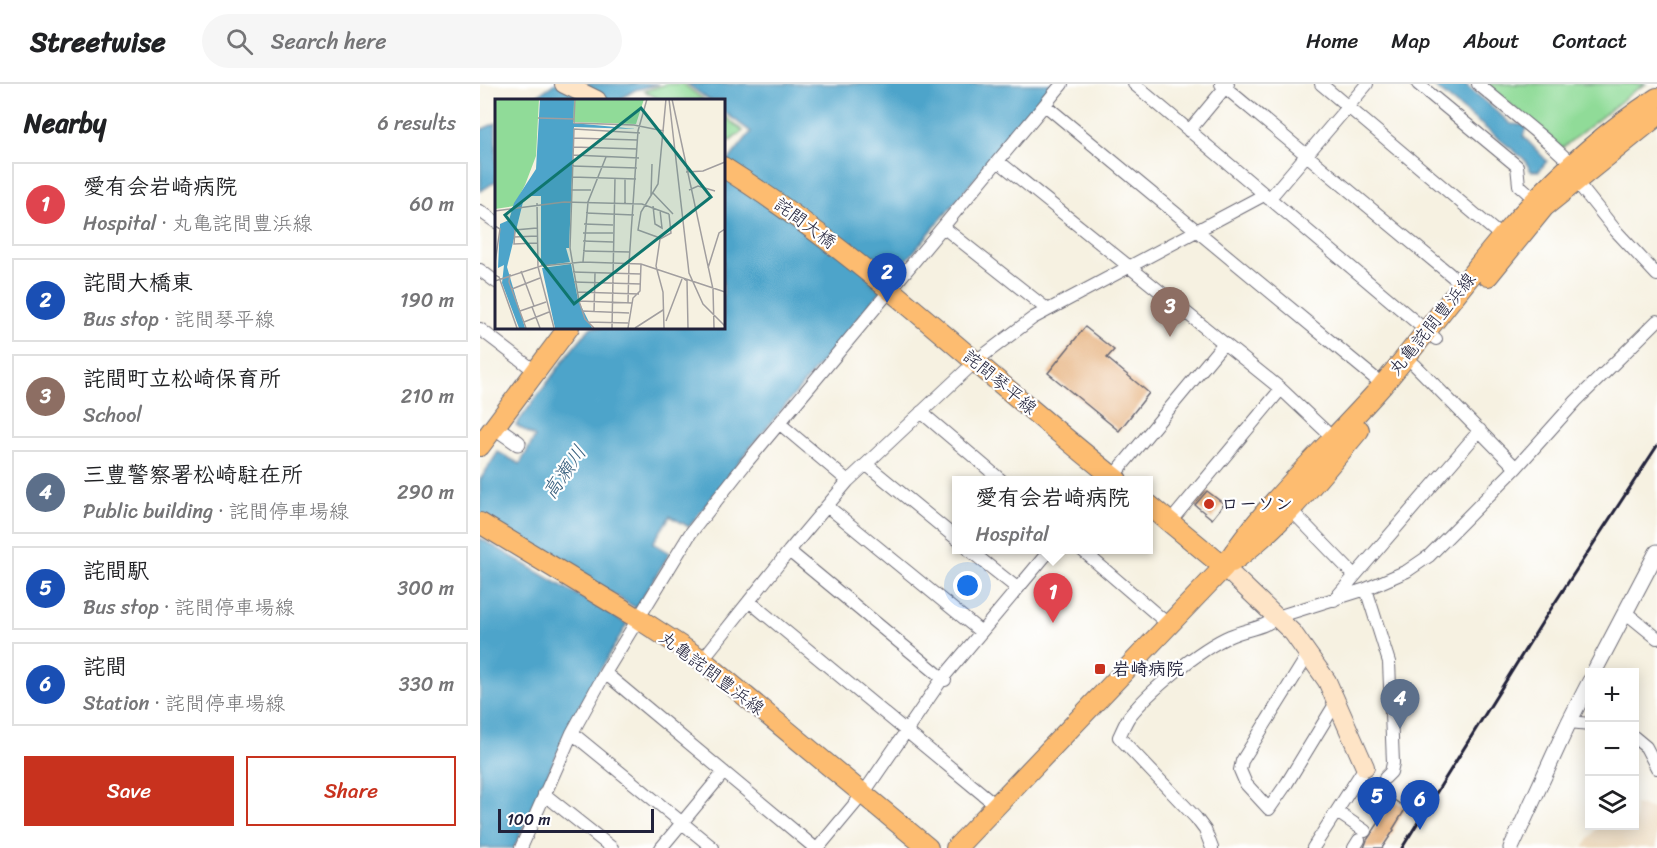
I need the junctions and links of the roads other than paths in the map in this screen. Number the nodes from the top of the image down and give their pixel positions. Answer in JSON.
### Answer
{"nodes":[{"id":1,"x":564,"y":84,"type":"edge"},
{"id":2,"x":1062,"y":84,"type":"edge"},
{"id":3,"x":1134,"y":84,"type":"edge"},
{"id":4,"x":1321,"y":84,"type":"edge"},
{"id":5,"x":1367,"y":84,"type":"edge"},
{"id":6,"x":1418,"y":84,"type":"edge"},
{"id":7,"x":1478,"y":84,"type":"edge"},
{"id":8,"x":1225,"y":85,"type":"edge"},
{"id":9,"x":1657,"y":98,"type":"edge"},
{"id":10,"x":595,"y":99,"type":"edge"},
{"id":11,"x":1045,"y":105,"type":"junction"},
{"id":12,"x":1348,"y":107,"type":"junction"},
{"id":13,"x":1657,"y":116,"type":"edge"},
{"id":14,"x":1189,"y":131,"type":"junction"},
{"id":15,"x":1306,"y":156,"type":"junction"},
{"id":16,"x":998,"y":161,"type":"junction"},
{"id":17,"x":724,"y":168,"type":"edge"},
{"id":18,"x":1574,"y":172,"type":"junction"},
{"id":19,"x":1266,"y":197,"type":"junction"},
{"id":20,"x":1540,"y":204,"type":"junction"},
{"id":21,"x":480,"y":211,"type":"edge"},
{"id":22,"x":495,"y":221,"type":"edge"},
{"id":23,"x":943,"y":227,"type":"junction"},
{"id":24,"x":1197,"y":231,"type":"junction"},
{"id":25,"x":1502,"y":237,"type":"junction"},
{"id":26,"x":1127,"y":267,"type":"junction"},
{"id":27,"x":480,"y":270,"type":"edge"},
{"id":28,"x":1657,"y":275,"type":"edge"},
{"id":29,"x":495,"y":281,"type":"edge"},
{"id":30,"x":1464,"y":286,"type":"junction"},
{"id":31,"x":886,"y":288,"type":"junction"},
{"id":32,"x":1048,"y":310,"type":"junction"},
{"id":33,"x":1657,"y":321,"type":"edge"},
{"id":34,"x":566,"y":328,"type":"edge"},
{"id":35,"x":480,"y":329,"type":"edge"},
{"id":36,"x":1431,"y":335,"type":"junction"},
{"id":37,"x":1224,"y":343,"type":"junction"},
{"id":38,"x":976,"y":361,"type":"junction"},
{"id":39,"x":1415,"y":365,"type":"junction"},
{"id":40,"x":535,"y":371,"type":"junction"},
{"id":41,"x":1383,"y":384,"type":"junction"},
{"id":42,"x":1281,"y":389,"type":"junction"},
{"id":43,"x":921,"y":412,"type":"junction"},
{"id":44,"x":779,"y":423,"type":"junction"},
{"id":45,"x":495,"y":427,"type":"junction"},
{"id":46,"x":1480,"y":430,"type":"junction"},
{"id":47,"x":1335,"y":439,"type":"junction"},
{"id":48,"x":518,"y":443,"type":"dead end"},
{"id":49,"x":480,"y":446,"type":"edge"},
{"id":50,"x":867,"y":465,"type":"junction"},
{"id":51,"x":1516,"y":468,"type":"junction"},
{"id":52,"x":996,"y":476,"type":"edge"},
{"id":53,"x":1110,"y":476,"type":"edge"},
{"id":54,"x":1115,"y":476,"type":"edge"},
{"id":55,"x":848,"y":481,"type":"junction"},
{"id":56,"x":827,"y":506,"type":"junction"},
{"id":57,"x":1153,"y":509,"type":"edge"},
{"id":58,"x":1291,"y":510,"type":"junction"},
{"id":59,"x":1170,"y":522,"type":"junction"},
{"id":60,"x":480,"y":523,"type":"edge"},
{"id":61,"x":952,"y":535,"type":"edge"},
{"id":62,"x":789,"y":551,"type":"junction"},
{"id":63,"x":1657,"y":552,"type":"edge"},
{"id":64,"x":975,"y":554,"type":"edge"},
{"id":65,"x":1046,"y":554,"type":"edge"},
{"id":66,"x":1088,"y":554,"type":"edge"},
{"id":67,"x":1224,"y":567,"type":"junction"},
{"id":68,"x":1354,"y":575,"type":"junction"},
{"id":69,"x":1017,"y":588,"type":"junction"},
{"id":70,"x":1366,"y":589,"type":"junction"},
{"id":71,"x":1334,"y":600,"type":"junction"},
{"id":72,"x":749,"y":601,"type":"junction"},
{"id":73,"x":1625,"y":612,"type":"junction"},
{"id":74,"x":1277,"y":617,"type":"junction"},
{"id":75,"x":639,"y":619,"type":"junction"},
{"id":76,"x":1169,"y":625,"type":"junction"},
{"id":77,"x":981,"y":632,"type":"junction"},
{"id":78,"x":1657,"y":638,"type":"edge"},
{"id":79,"x":1308,"y":655,"type":"junction"},
{"id":80,"x":702,"y":660,"type":"junction"},
{"id":81,"x":1596,"y":668,"type":"edge"},
{"id":82,"x":605,"y":673,"type":"junction"},
{"id":83,"x":944,"y":680,"type":"junction"},
{"id":84,"x":1585,"y":691,"type":"edge"},
{"id":85,"x":1337,"y":701,"type":"junction"},
{"id":86,"x":1569,"y":722,"type":"junction"},
{"id":87,"x":1585,"y":724,"type":"edge"},
{"id":88,"x":906,"y":730,"type":"junction"},
{"id":89,"x":572,"y":733,"type":"junction"},
{"id":90,"x":1639,"y":740,"type":"edge"},
{"id":91,"x":1365,"y":767,"type":"joint"},
{"id":92,"x":1657,"y":768,"type":"edge"},
{"id":93,"x":724,"y":772,"type":"junction"},
{"id":94,"x":1385,"y":778,"type":"dead end"},
{"id":95,"x":544,"y":794,"type":"junction"},
{"id":96,"x":862,"y":794,"type":"junction"},
{"id":97,"x":997,"y":806,"type":"junction"},
{"id":98,"x":1336,"y":812,"type":"junction"},
{"id":99,"x":683,"y":823,"type":"junction"},
{"id":100,"x":1359,"y":840,"type":"edge"},
{"id":101,"x":520,"y":848,"type":"edge"},
{"id":102,"x":612,"y":848,"type":"edge"},
{"id":103,"x":661,"y":848,"type":"edge"},
{"id":104,"x":712,"y":848,"type":"edge"},
{"id":105,"x":817,"y":848,"type":"edge"},
{"id":106,"x":928,"y":848,"type":"edge"},
{"id":107,"x":956,"y":848,"type":"edge"},
{"id":108,"x":1212,"y":848,"type":"edge"},
{"id":109,"x":1313,"y":848,"type":"edge"},
{"id":110,"x":1511,"y":848,"type":"edge"}],
"edges":[{"from":1,"to":10,"type":"main road"},
{"from":2,"to":11,"type":"street"},
{"from":3,"to":14,"type":"street"},
{"from":4,"to":12,"type":"street"},
{"from":5,"to":12,"type":"street"},
{"from":6,"to":20,"type":"street"},
{"from":7,"to":18,"type":"street"},
{"from":8,"to":14,"type":"street"},
{"from":8,"to":15,"type":"street"},
{"from":9,"to":18,"type":"main road","name":"丸亀詫間豊浜線"},
{"from":11,"to":16,"type":"street"},
{"from":11,"to":24,"type":"street"},
{"from":12,"to":15,"type":"street"},
{"from":12,"to":25,"type":"street"},
{"from":13,"to":18,"type":"main road","name":"丸亀詫間豊浜線"},
{"from":14,"to":19,"type":"street"},
{"from":15,"to":19,"type":"street"},
{"from":15,"to":30,"type":"street"},
{"from":16,"to":23,"type":"street"},
{"from":16,"to":26,"type":"street"},
{"from":17,"to":31,"type":"main road","name":"詫間大橋"},
{"from":18,"to":20,"type":"main road","name":"丸亀詫間豊浜線"},
{"from":18,"to":28,"type":"street"},
{"from":19,"to":24,"type":"street"},
{"from":19,"to":36,"type":"street"},
{"from":20,"to":25,"type":"main road","name":"丸亀詫間豊浜線"},
{"from":20,"to":36,"type":"main road","name":"丸亀詫間豊浜線"},
{"from":21,"to":22,"type":"street"},
{"from":23,"to":31,"type":"street"},
{"from":23,"to":32,"type":"street"},
{"from":24,"to":26,"type":"street"},
{"from":24,"to":41,"type":"street"},
{"from":25,"to":30,"type":"main road","name":"丸亀詫間豊浜線"},
{"from":26,"to":32,"type":"street"},
{"from":26,"to":37,"type":"street"},
{"from":27,"to":29,"type":"street"},
{"from":30,"to":36,"type":"main road","name":"丸亀詫間豊浜線"},
{"from":31,"to":38,"type":"main road","name":"詫間琴平線"},
{"from":31,"to":44,"type":"street"},
{"from":32,"to":38,"type":"street"},
{"from":33,"to":51,"type":"street"},
{"from":34,"to":40,"type":"main road"},
{"from":35,"to":40,"type":"street"},
{"from":36,"to":39,"type":"main road","name":"丸亀詫間豊浜線"},
{"from":36,"to":41,"type":"main road","name":"丸亀詫間豊浜線"},
{"from":37,"to":42,"type":"street"},
{"from":37,"to":54,"type":"street"},
{"from":38,"to":43,"type":"street"},
{"from":38,"to":53,"type":"main road","name":"詫間琴平線"},
{"from":39,"to":46,"type":"street"},
{"from":39,"to":58,"type":"main road","name":"丸亀詫間豊浜線"},
{"from":40,"to":45,"type":"main road"},
{"from":41,"to":47,"type":"main road","name":"丸亀詫間豊浜線"},
{"from":42,"to":47,"type":"street"},
{"from":42,"to":59,"type":"street"},
{"from":43,"to":50,"type":"street"},
{"from":43,"to":52,"type":"street"},
{"from":44,"to":55,"type":"street"},
{"from":44,"to":75,"type":"street"},
{"from":45,"to":48,"type":"street"},
{"from":45,"to":49,"type":"main road"},
{"from":46,"to":51,"type":"street"},
{"from":46,"to":68,"type":"street"},
{"from":47,"to":67,"type":"main road","name":"丸亀詫間豊浜線"},
{"from":50,"to":55,"type":"street"},
{"from":50,"to":61,"type":"street"},
{"from":51,"to":70,"type":"street"},
{"from":55,"to":56,"type":"street"},
{"from":56,"to":62,"type":"street"},
{"from":56,"to":77,"type":"street"},
{"from":57,"to":59,"type":"main road"},
{"from":58,"to":67,"type":"main road","name":"丸亀詫間豊浜線"},
{"from":58,"to":68,"type":"street"},
{"from":59,"to":67,"type":"main road"},
{"from":60,"to":75,"type":"main road","name":"丸亀詫間豊浜線"},
{"from":62,"to":72,"type":"street"},
{"from":62,"to":83,"type":"street"},
{"from":63,"to":73,"type":"street"},
{"from":64,"to":69,"type":"street"},
{"from":65,"to":69,"type":"street"},
{"from":66,"to":76,"type":"street"},
{"from":67,"to":74,"type":"main road"},
{"from":67,"to":76,"type":"main road","name":"丸亀詫間豊浜線"},
{"from":68,"to":71,"type":"street"},
{"from":69,"to":77,"type":"street"},
{"from":70,"to":71,"type":"street"},
{"from":70,"to":94,"type":"street"},
{"from":71,"to":74,"type":"street"},
{"from":72,"to":80,"type":"street"},
{"from":72,"to":88,"type":"street"},
{"from":73,"to":78,"type":"street"},
{"from":73,"to":81,"type":"street"},
{"from":74,"to":79,"type":"main road"},
{"from":74,"to":108,"type":"street"},
{"from":75,"to":80,"type":"main road","name":"丸亀詫間豊浜線"},
{"from":75,"to":82,"type":"street"},
{"from":76,"to":97,"type":"main road","name":"丸亀詫間豊浜線"},
{"from":77,"to":83,"type":"street"},
{"from":79,"to":85,"type":"main road"},
{"from":79,"to":85,"type":"street"},
{"from":80,"to":96,"type":"main road","name":"丸亀詫間豊浜線"},
{"from":82,"to":89,"type":"street"},
{"from":82,"to":93,"type":"street"},
{"from":83,"to":88,"type":"street"},
{"from":84,"to":86,"type":"street"},
{"from":85,"to":91,"type":"main road"},
{"from":86,"to":87,"type":"street"},
{"from":86,"to":110,"type":"street"},
{"from":88,"to":96,"type":"street"},
{"from":88,"to":97,"type":"street"},
{"from":89,"to":95,"type":"street"},
{"from":89,"to":99,"type":"street"},
{"from":90,"to":92,"type":"street"},
{"from":91,"to":98,"type":"street"},
{"from":93,"to":99,"type":"street"},
{"from":93,"to":105,"type":"street"},
{"from":95,"to":101,"type":"street"},
{"from":95,"to":102,"type":"street"},
{"from":96,"to":105,"type":"street"},
{"from":96,"to":106,"type":"main road","name":"丸亀詫間豊浜線"},
{"from":97,"to":107,"type":"main road","name":"丸亀詫間豊浜線"},
{"from":98,"to":100,"type":"street"},
{"from":98,"to":109,"type":"street"},
{"from":99,"to":103,"type":"street"},
{"from":99,"to":104,"type":"street"}]}
